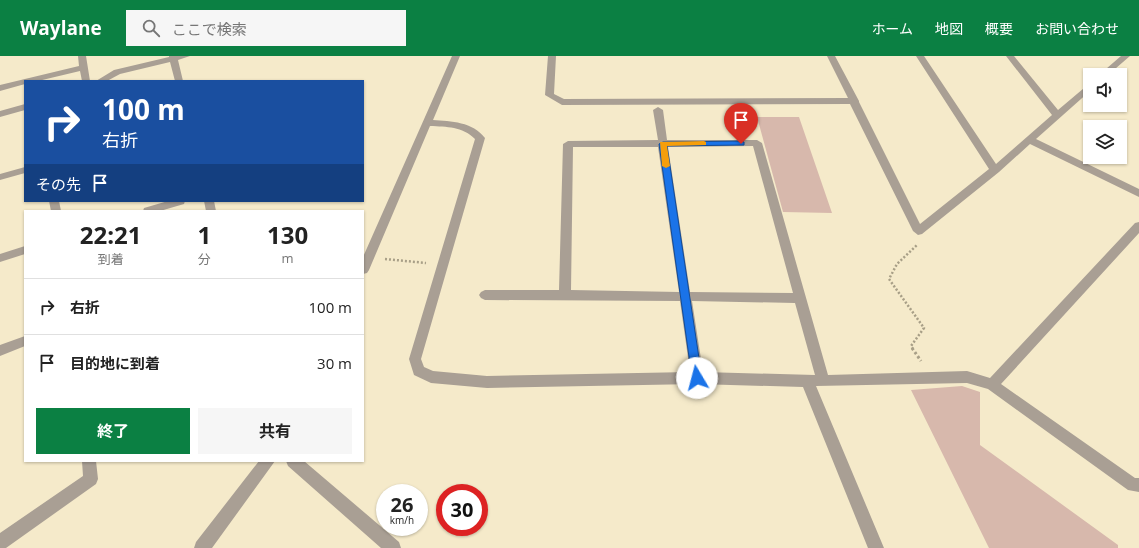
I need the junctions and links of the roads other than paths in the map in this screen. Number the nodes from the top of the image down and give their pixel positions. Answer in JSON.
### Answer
{"nodes":[{"id":1,"x":82,"y":56,"type":"edge"},
{"id":2,"x":186,"y":56,"type":"edge"},
{"id":3,"x":456,"y":56,"type":"edge"},
{"id":4,"x":552,"y":56,"type":"edge"},
{"id":5,"x":831,"y":56,"type":"edge"},
{"id":6,"x":920,"y":56,"type":"edge"},
{"id":7,"x":1010,"y":56,"type":"edge"},
{"id":8,"x":1126,"y":56,"type":"edge"},
{"id":9,"x":173,"y":57,"type":"edge"},
{"id":10,"x":84,"y":66,"type":"junction"},
{"id":11,"x":1111,"y":68,"type":"edge"},
{"id":12,"x":30,"y":80,"type":"edge"},
{"id":13,"x":86,"y":80,"type":"edge"},
{"id":14,"x":102,"y":80,"type":"edge"},
{"id":15,"x":179,"y":80,"type":"edge"},
{"id":16,"x":24,"y":82,"type":"edge"},
{"id":17,"x":0,"y":88,"type":"edge"},
{"id":18,"x":1083,"y":92,"type":"edge"},
{"id":19,"x":855,"y":101,"type":"junction"},
{"id":20,"x":24,"y":107,"type":"edge"},
{"id":21,"x":658,"y":110,"type":"dead end"},
{"id":22,"x":0,"y":114,"type":"edge"},
{"id":23,"x":1056,"y":114,"type":"junction"},
{"id":24,"x":427,"y":123,"type":"junction"},
{"id":25,"x":1028,"y":139,"type":"junction"},
{"id":26,"x":663,"y":144,"type":"junction"},
{"id":27,"x":24,"y":170,"type":"edge"},
{"id":28,"x":994,"y":170,"type":"junction"},
{"id":29,"x":0,"y":177,"type":"edge"},
{"id":30,"x":1139,"y":193,"type":"edge"},
{"id":31,"x":177,"y":202,"type":"edge"},
{"id":32,"x":151,"y":210,"type":"edge"},
{"id":33,"x":1139,"y":226,"type":"edge"},
{"id":34,"x":24,"y":250,"type":"edge"},
{"id":35,"x":0,"y":258,"type":"edge"},
{"id":36,"x":364,"y":267,"type":"edge"},
{"id":37,"x":485,"y":295,"type":"dead end"},
{"id":38,"x":565,"y":295,"type":"junction"},
{"id":39,"x":686,"y":296,"type":"junction"},
{"id":40,"x":801,"y":298,"type":"junction"},
{"id":41,"x":24,"y":341,"type":"edge"},
{"id":42,"x":0,"y":351,"type":"edge"},
{"id":43,"x":697,"y":378,"type":"junction"},
{"id":44,"x":823,"y":380,"type":"junction"},
{"id":45,"x":807,"y":381,"type":"junction"},
{"id":46,"x":992,"y":385,"type":"junction"},
{"id":47,"x":89,"y":462,"type":"edge"},
{"id":48,"x":267,"y":462,"type":"edge"},
{"id":49,"x":294,"y":462,"type":"edge"},
{"id":50,"x":1139,"y":485,"type":"edge"},
{"id":51,"x":0,"y":542,"type":"edge"},
{"id":52,"x":202,"y":548,"type":"edge"},
{"id":53,"x":394,"y":548,"type":"edge"},
{"id":54,"x":876,"y":548,"type":"edge"}],
"edges":[{"from":1,"to":10,"type":"street"},
{"from":2,"to":9,"type":"street"},
{"from":3,"to":24,"type":"street"},
{"from":4,"to":19,"type":"street"},
{"from":5,"to":19,"type":"street"},
{"from":6,"to":28,"type":"street"},
{"from":7,"to":23,"type":"street"},
{"from":8,"to":11,"type":"street"},
{"from":9,"to":14,"type":"street"},
{"from":9,"to":15,"type":"street"},
{"from":10,"to":12,"type":"street"},
{"from":10,"to":13,"type":"street"},
{"from":16,"to":17,"type":"street"},
{"from":18,"to":23,"type":"street"},
{"from":19,"to":28,"type":"street"},
{"from":20,"to":22,"type":"street"},
{"from":21,"to":26,"type":"street"},
{"from":23,"to":25,"type":"street"},
{"from":24,"to":36,"type":"street"},
{"from":24,"to":43,"type":"street"},
{"from":25,"to":28,"type":"street"},
{"from":25,"to":30,"type":"street"},
{"from":26,"to":38,"type":"street"},
{"from":26,"to":39,"type":"street"},
{"from":26,"to":40,"type":"street"},
{"from":27,"to":29,"type":"street"},
{"from":31,"to":32,"type":"street"},
{"from":33,"to":46,"type":"street"},
{"from":34,"to":35,"type":"street"},
{"from":37,"to":38,"type":"street"},
{"from":38,"to":39,"type":"street"},
{"from":39,"to":40,"type":"street"},
{"from":39,"to":43,"type":"street"},
{"from":40,"to":44,"type":"street"},
{"from":41,"to":42,"type":"street"},
{"from":43,"to":45,"type":"street"},
{"from":44,"to":45,"type":"street"},
{"from":44,"to":46,"type":"street"},
{"from":45,"to":54,"type":"street"},
{"from":46,"to":50,"type":"street"},
{"from":47,"to":51,"type":"street"},
{"from":48,"to":52,"type":"street"},
{"from":49,"to":53,"type":"street"}]}
